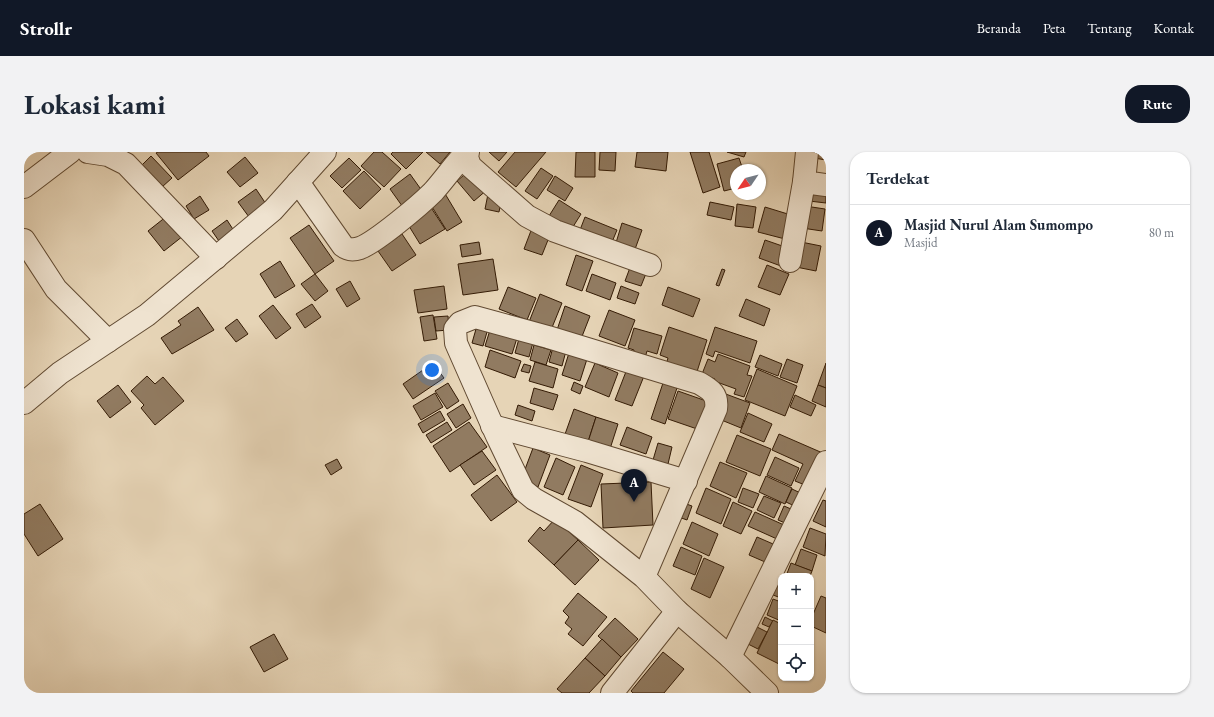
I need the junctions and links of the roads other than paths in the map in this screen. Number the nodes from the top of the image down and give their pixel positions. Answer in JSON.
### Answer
{"nodes":[{"id":1,"x":70,"y":152,"type":"edge"},
{"id":2,"x":88,"y":152,"type":"edge"},
{"id":3,"x":325,"y":152,"type":"edge"},
{"id":4,"x":807,"y":152,"type":"edge"},
{"id":5,"x":468,"y":153,"type":"edge"},
{"id":6,"x":298,"y":182,"type":"junction"},
{"id":7,"x":804,"y":182,"type":"junction"},
{"id":8,"x":826,"y":185,"type":"edge"},
{"id":9,"x":24,"y":187,"type":"edge"},
{"id":10,"x":24,"y":240,"type":"edge"},
{"id":11,"x":216,"y":258,"type":"junction"},
{"id":12,"x":790,"y":261,"type":"dead end"},
{"id":13,"x":650,"y":264,"type":"dead end"},
{"id":14,"x":108,"y":341,"type":"junction"},
{"id":15,"x":24,"y":403,"type":"edge"},
{"id":16,"x":492,"y":426,"type":"junction"},
{"id":17,"x":826,"y":462,"type":"edge"},
{"id":18,"x":686,"y":481,"type":"junction"},
{"id":19,"x":644,"y":577,"type":"junction"},
{"id":20,"x":677,"y":611,"type":"junction"},
{"id":21,"x":730,"y":657,"type":"junction"},
{"id":22,"x":755,"y":689,"type":"edge"},
{"id":23,"x":612,"y":693,"type":"edge"}],
"edges":[{"from":1,"to":9,"type":"street"},
{"from":2,"to":11,"type":"street"},
{"from":3,"to":6,"type":"street"},
{"from":4,"to":7,"type":"street"},
{"from":5,"to":6,"type":"street"},
{"from":5,"to":13,"type":"street"},
{"from":6,"to":11,"type":"street"},
{"from":7,"to":8,"type":"street"},
{"from":7,"to":12,"type":"street"},
{"from":10,"to":14,"type":"street"},
{"from":11,"to":14,"type":"street"},
{"from":14,"to":15,"type":"street"},
{"from":16,"to":18,"type":"street"},
{"from":16,"to":18,"type":"street"},
{"from":16,"to":19,"type":"street"},
{"from":17,"to":21,"type":"street"},
{"from":18,"to":19,"type":"street"},
{"from":19,"to":20,"type":"street"},
{"from":20,"to":21,"type":"street"},
{"from":20,"to":23,"type":"street"},
{"from":21,"to":22,"type":"street"}]}
